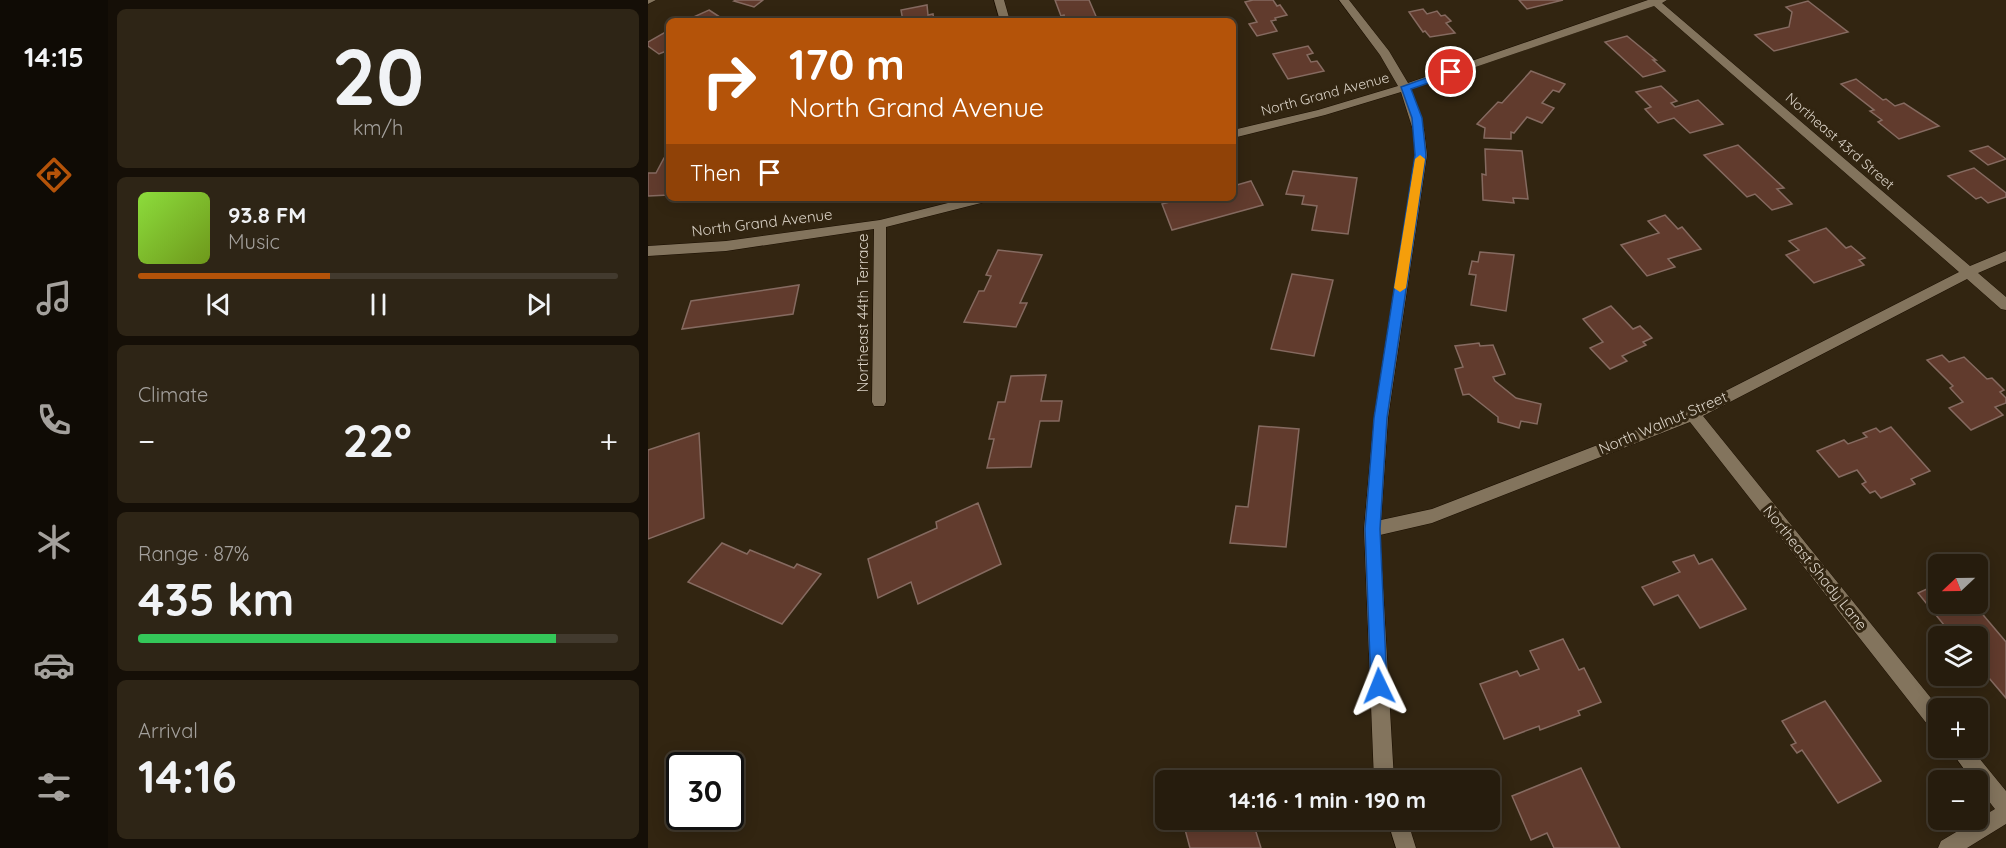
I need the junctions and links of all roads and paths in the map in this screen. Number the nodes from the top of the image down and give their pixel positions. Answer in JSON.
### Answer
{"nodes":[{"id":1,"x":999,"y":0,"type":"edge"},
{"id":2,"x":1344,"y":0,"type":"edge"},
{"id":3,"x":1657,"y":1,"type":"edge"},
{"id":4,"x":1004,"y":18,"type":"edge"},
{"id":5,"x":1406,"y":87,"type":"junction"},
{"id":6,"x":1236,"y":133,"type":"edge"},
{"id":7,"x":973,"y":201,"type":"edge"},
{"id":8,"x":880,"y":224,"type":"junction"},
{"id":9,"x":648,"y":251,"type":"edge"},
{"id":10,"x":2006,"y":256,"type":"edge"},
{"id":11,"x":1969,"y":272,"type":"junction"},
{"id":12,"x":2006,"y":305,"type":"edge"},
{"id":13,"x":879,"y":402,"type":"dead end"},
{"id":14,"x":1693,"y":414,"type":"junction"},
{"id":15,"x":1372,"y":529,"type":"junction"},
{"id":16,"x":1928,"y":709,"type":"edge"},
{"id":17,"x":1967,"y":758,"type":"edge"},
{"id":18,"x":1384,"y":770,"type":"edge"},
{"id":19,"x":2006,"y":807,"type":"edge"},
{"id":20,"x":2006,"y":813,"type":"edge"},
{"id":21,"x":1400,"y":830,"type":"edge"},
{"id":22,"x":1406,"y":848,"type":"edge"},
{"id":23,"x":1948,"y":848,"type":"edge"}],
"edges":[{"from":1,"to":4,"type":"street"},
{"from":2,"to":5,"type":"street"},
{"from":3,"to":5,"type":"street","name":"North Grand Avenue"},
{"from":3,"to":11,"type":"street","name":"Northeast 43rd Street"},
{"from":5,"to":6,"type":"street","name":"North Grand Avenue"},
{"from":5,"to":15,"type":"street"},
{"from":7,"to":8,"type":"street","name":"North Grand Avenue"},
{"from":8,"to":9,"type":"street","name":"North Grand Avenue"},
{"from":8,"to":13,"type":"street","name":"Northeast 44th Terrace"},
{"from":10,"to":11,"type":"street","name":"North Walnut Street"},
{"from":11,"to":12,"type":"street","name":"Northeast 43rd Street"},
{"from":11,"to":14,"type":"street","name":"North Walnut Street"},
{"from":14,"to":15,"type":"street","name":"North Walnut Street"},
{"from":14,"to":16,"type":"street","name":"Northeast Shady Lane"},
{"from":15,"to":18,"type":"street"},
{"from":17,"to":19,"type":"street"},
{"from":20,"to":23,"type":"street"},
{"from":21,"to":22,"type":"street"}]}
